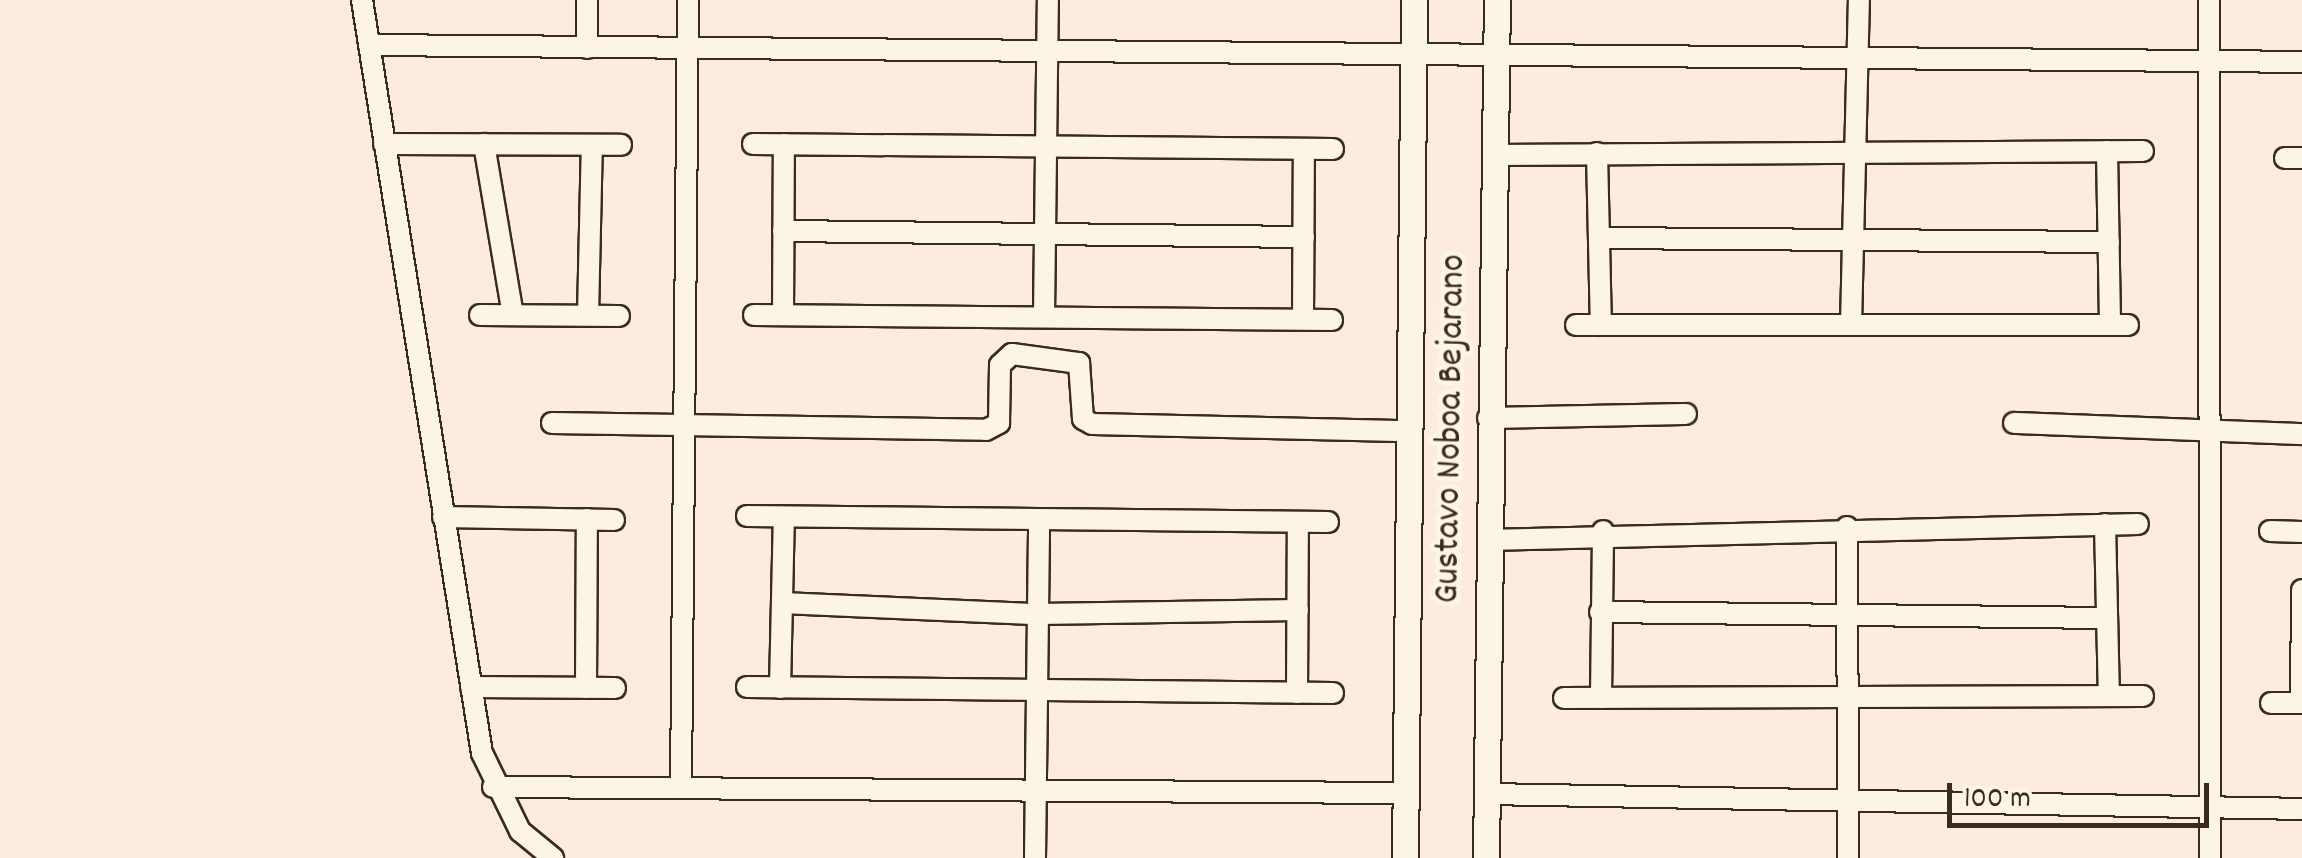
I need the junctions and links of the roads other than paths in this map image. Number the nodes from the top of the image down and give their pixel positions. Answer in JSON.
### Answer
{"nodes":[{"id":1,"x":362,"y":0,"type":"edge"},
{"id":2,"x":587,"y":0,"type":"edge"},
{"id":3,"x":688,"y":0,"type":"edge"},
{"id":4,"x":1048,"y":0,"type":"edge"},
{"id":5,"x":1414,"y":0,"type":"edge"},
{"id":6,"x":1497,"y":0,"type":"edge"},
{"id":7,"x":1859,"y":0,"type":"edge"},
{"id":8,"x":2209,"y":0,"type":"edge"},
{"id":9,"x":369,"y":46,"type":"junction"},
{"id":10,"x":587,"y":48,"type":"junction"},
{"id":11,"x":688,"y":50,"type":"junction"},
{"id":12,"x":1048,"y":54,"type":"junction"},
{"id":13,"x":1496,"y":54,"type":"junction"},
{"id":14,"x":1413,"y":58,"type":"junction"},
{"id":15,"x":1858,"y":58,"type":"junction"},
{"id":16,"x":2207,"y":61,"type":"junction"},
{"id":17,"x":2302,"y":62,"type":"edge"},
{"id":18,"x":384,"y":144,"type":"junction"},
{"id":19,"x":484,"y":144,"type":"junction"},
{"id":20,"x":753,"y":144,"type":"dead end"},
{"id":21,"x":784,"y":144,"type":"junction"},
{"id":22,"x":592,"y":145,"type":"junction"},
{"id":23,"x":621,"y":145,"type":"dead end"},
{"id":24,"x":1304,"y":149,"type":"junction"},
{"id":25,"x":1334,"y":149,"type":"dead end"},
{"id":26,"x":1047,"y":150,"type":"junction"},
{"id":27,"x":2143,"y":150,"type":"dead end"},
{"id":28,"x":2107,"y":151,"type":"junction"},
{"id":29,"x":1853,"y":152,"type":"junction"},
{"id":30,"x":1598,"y":153,"type":"junction"},
{"id":31,"x":1494,"y":155,"type":"junction"},
{"id":32,"x":784,"y":231,"type":"junction"},
{"id":33,"x":1046,"y":234,"type":"junction"},
{"id":34,"x":1304,"y":236,"type":"junction"},
{"id":35,"x":1599,"y":238,"type":"junction"},
{"id":36,"x":1852,"y":240,"type":"junction"},
{"id":37,"x":2108,"y":242,"type":"junction"},
{"id":38,"x":754,"y":314,"type":"dead end"},
{"id":39,"x":480,"y":315,"type":"dead end"},
{"id":40,"x":513,"y":315,"type":"junction"},
{"id":41,"x":783,"y":315,"type":"junction"},
{"id":42,"x":588,"y":316,"type":"junction"},
{"id":43,"x":619,"y":316,"type":"dead end"},
{"id":44,"x":1044,"y":317,"type":"junction"},
{"id":45,"x":1303,"y":319,"type":"junction"},
{"id":46,"x":1332,"y":320,"type":"dead end"},
{"id":47,"x":1576,"y":324,"type":"dead end"},
{"id":48,"x":1601,"y":324,"type":"junction"},
{"id":49,"x":1850,"y":324,"type":"junction"},
{"id":50,"x":1686,"y":414,"type":"dead end"},
{"id":51,"x":1488,"y":418,"type":"junction"},
{"id":52,"x":552,"y":423,"type":"dead end"},
{"id":53,"x":2014,"y":424,"type":"dead end"},
{"id":54,"x":684,"y":426,"type":"junction"},
{"id":55,"x":1410,"y":431,"type":"junction"},
{"id":56,"x":2209,"y":432,"type":"junction"},
{"id":57,"x":2302,"y":434,"type":"edge"},
{"id":58,"x":747,"y":516,"type":"dead end"},
{"id":59,"x":443,"y":517,"type":"junction"},
{"id":60,"x":784,"y":517,"type":"junction"},
{"id":61,"x":587,"y":519,"type":"junction"},
{"id":62,"x":614,"y":520,"type":"dead end"},
{"id":63,"x":1039,"y":522,"type":"junction"},
{"id":64,"x":1298,"y":522,"type":"junction"},
{"id":65,"x":1328,"y":522,"type":"dead end"},
{"id":66,"x":2105,"y":524,"type":"junction"},
{"id":67,"x":2138,"y":524,"type":"dead end"},
{"id":68,"x":1846,"y":527,"type":"junction"},
{"id":69,"x":2270,"y":531,"type":"dead end"},
{"id":70,"x":1603,"y":532,"type":"junction"},
{"id":71,"x":2302,"y":532,"type":"edge"},
{"id":72,"x":1488,"y":540,"type":"junction"},
{"id":73,"x":2302,"y":590,"type":"edge"},
{"id":74,"x":782,"y":603,"type":"junction"},
{"id":75,"x":1298,"y":610,"type":"junction"},
{"id":76,"x":1600,"y":612,"type":"junction"},
{"id":77,"x":1038,"y":614,"type":"junction"},
{"id":78,"x":1846,"y":615,"type":"junction"},
{"id":79,"x":2302,"y":617,"type":"edge"},
{"id":80,"x":2107,"y":618,"type":"junction"},
{"id":81,"x":471,"y":687,"type":"junction"},
{"id":82,"x":747,"y":687,"type":"dead end"},
{"id":83,"x":586,"y":688,"type":"junction"},
{"id":84,"x":615,"y":688,"type":"dead end"},
{"id":85,"x":780,"y":688,"type":"junction"},
{"id":86,"x":1297,"y":693,"type":"junction"},
{"id":87,"x":1333,"y":693,"type":"dead end"},
{"id":88,"x":1037,"y":694,"type":"junction"},
{"id":89,"x":2109,"y":696,"type":"junction"},
{"id":90,"x":2143,"y":696,"type":"dead end"},
{"id":91,"x":1564,"y":698,"type":"dead end"},
{"id":92,"x":1600,"y":698,"type":"junction"},
{"id":93,"x":1847,"y":698,"type":"junction"},
{"id":94,"x":2271,"y":702,"type":"dead end"},
{"id":95,"x":2301,"y":703,"type":"edge"},
{"id":96,"x":493,"y":787,"type":"junction"},
{"id":97,"x":682,"y":788,"type":"junction"},
{"id":98,"x":1036,"y":790,"type":"junction"},
{"id":99,"x":1406,"y":793,"type":"junction"},
{"id":100,"x":1487,"y":794,"type":"junction"},
{"id":101,"x":1847,"y":806,"type":"junction"},
{"id":102,"x":2211,"y":810,"type":"junction"},
{"id":103,"x":2302,"y":810,"type":"edge"},
{"id":104,"x":553,"y":858,"type":"edge"},
{"id":105,"x":1035,"y":858,"type":"edge"},
{"id":106,"x":1405,"y":858,"type":"edge"},
{"id":107,"x":1486,"y":858,"type":"edge"},
{"id":108,"x":1848,"y":858,"type":"edge"},
{"id":109,"x":2210,"y":858,"type":"edge"}],
"edges":[{"from":1,"to":9,"type":"street"},
{"from":2,"to":10,"type":"street"},
{"from":3,"to":11,"type":"street"},
{"from":4,"to":12,"type":"street"},
{"from":5,"to":14,"type":"street","name":"Gustavo Noboa Bejarano"},
{"from":6,"to":13,"type":"street","name":"Gustavo Noboa Bejarano"},
{"from":7,"to":15,"type":"street"},
{"from":8,"to":16,"type":"street"},
{"from":9,"to":10,"type":"street"},
{"from":9,"to":18,"type":"street"},
{"from":10,"to":11,"type":"street"},
{"from":11,"to":12,"type":"street"},
{"from":11,"to":54,"type":"street"},
{"from":12,"to":14,"type":"street"},
{"from":12,"to":26,"type":"street"},
{"from":13,"to":14,"type":"street"},
{"from":13,"to":15,"type":"street"},
{"from":13,"to":31,"type":"street","name":"Gustavo Noboa Bejarano"},
{"from":14,"to":55,"type":"street","name":"Gustavo Noboa Bejarano"},
{"from":15,"to":16,"type":"street"},
{"from":15,"to":29,"type":"street"},
{"from":16,"to":17,"type":"street"},
{"from":16,"to":56,"type":"street"},
{"from":18,"to":19,"type":"street"},
{"from":18,"to":59,"type":"street"},
{"from":19,"to":22,"type":"street"},
{"from":19,"to":40,"type":"street"},
{"from":20,"to":21,"type":"street"},
{"from":21,"to":26,"type":"street"},
{"from":21,"to":32,"type":"street"},
{"from":22,"to":23,"type":"street"},
{"from":22,"to":42,"type":"street"},
{"from":24,"to":25,"type":"street"},
{"from":24,"to":26,"type":"street"},
{"from":24,"to":34,"type":"street"},
{"from":26,"to":33,"type":"street"},
{"from":27,"to":28,"type":"street"},
{"from":28,"to":29,"type":"street"},
{"from":28,"to":37,"type":"street"},
{"from":29,"to":30,"type":"street"},
{"from":29,"to":36,"type":"street"},
{"from":30,"to":31,"type":"street"},
{"from":30,"to":35,"type":"street"},
{"from":31,"to":51,"type":"street","name":"Gustavo Noboa Bejarano"},
{"from":32,"to":33,"type":"street"},
{"from":32,"to":41,"type":"street"},
{"from":33,"to":34,"type":"street"},
{"from":33,"to":44,"type":"street"},
{"from":34,"to":45,"type":"street"},
{"from":35,"to":36,"type":"street"},
{"from":35,"to":48,"type":"street"},
{"from":36,"to":37,"type":"street"},
{"from":36,"to":49,"type":"street"},
{"from":37,"to":49,"type":"street"},
{"from":38,"to":41,"type":"street"},
{"from":39,"to":40,"type":"street"},
{"from":40,"to":42,"type":"street"},
{"from":41,"to":44,"type":"street"},
{"from":42,"to":43,"type":"street"},
{"from":44,"to":45,"type":"street"},
{"from":45,"to":46,"type":"street"},
{"from":47,"to":48,"type":"street"},
{"from":48,"to":49,"type":"street"},
{"from":50,"to":51,"type":"street"},
{"from":51,"to":72,"type":"street","name":"Gustavo Noboa Bejarano"},
{"from":52,"to":54,"type":"street"},
{"from":53,"to":56,"type":"street"},
{"from":54,"to":55,"type":"street"},
{"from":54,"to":97,"type":"street"},
{"from":55,"to":99,"type":"street","name":"Gustavo Noboa Bejarano"},
{"from":56,"to":57,"type":"street"},
{"from":56,"to":102,"type":"street"},
{"from":58,"to":60,"type":"street"},
{"from":59,"to":61,"type":"street"},
{"from":59,"to":81,"type":"street"},
{"from":60,"to":63,"type":"street"},
{"from":60,"to":74,"type":"street"},
{"from":61,"to":62,"type":"street"},
{"from":61,"to":83,"type":"street"},
{"from":63,"to":64,"type":"street"},
{"from":63,"to":77,"type":"street"},
{"from":64,"to":65,"type":"street"},
{"from":64,"to":75,"type":"street"},
{"from":66,"to":67,"type":"street"},
{"from":66,"to":68,"type":"street"},
{"from":66,"to":80,"type":"street"},
{"from":68,"to":70,"type":"street"},
{"from":68,"to":78,"type":"street"},
{"from":69,"to":71,"type":"street"},
{"from":70,"to":72,"type":"street"},
{"from":70,"to":76,"type":"street"},
{"from":72,"to":100,"type":"street","name":"Gustavo Noboa Bejarano"},
{"from":73,"to":79,"type":"street"},
{"from":74,"to":77,"type":"street"},
{"from":74,"to":85,"type":"street"},
{"from":75,"to":77,"type":"street"},
{"from":75,"to":86,"type":"street"},
{"from":76,"to":78,"type":"street"},
{"from":76,"to":92,"type":"street"},
{"from":77,"to":88,"type":"street"},
{"from":78,"to":80,"type":"street"},
{"from":78,"to":93,"type":"street"},
{"from":79,"to":95,"type":"street"},
{"from":80,"to":89,"type":"street"},
{"from":81,"to":83,"type":"street"},
{"from":81,"to":96,"type":"street"},
{"from":82,"to":85,"type":"street"},
{"from":83,"to":84,"type":"street"},
{"from":85,"to":88,"type":"street"},
{"from":86,"to":87,"type":"street"},
{"from":86,"to":88,"type":"street"},
{"from":88,"to":98,"type":"street"},
{"from":89,"to":90,"type":"street"},
{"from":89,"to":93,"type":"street"},
{"from":91,"to":92,"type":"street"},
{"from":92,"to":93,"type":"street"},
{"from":93,"to":101,"type":"street"},
{"from":94,"to":95,"type":"street"},
{"from":96,"to":97,"type":"street"},
{"from":96,"to":104,"type":"street"},
{"from":97,"to":98,"type":"street"},
{"from":98,"to":99,"type":"street"},
{"from":98,"to":105,"type":"street"},
{"from":99,"to":106,"type":"street","name":"Gustavo Noboa Bejarano"},
{"from":100,"to":101,"type":"street"},
{"from":100,"to":107,"type":"street","name":"Gustavo Noboa Bejarano"},
{"from":101,"to":102,"type":"street"},
{"from":101,"to":108,"type":"street"},
{"from":102,"to":103,"type":"street"},
{"from":102,"to":109,"type":"street"}]}
